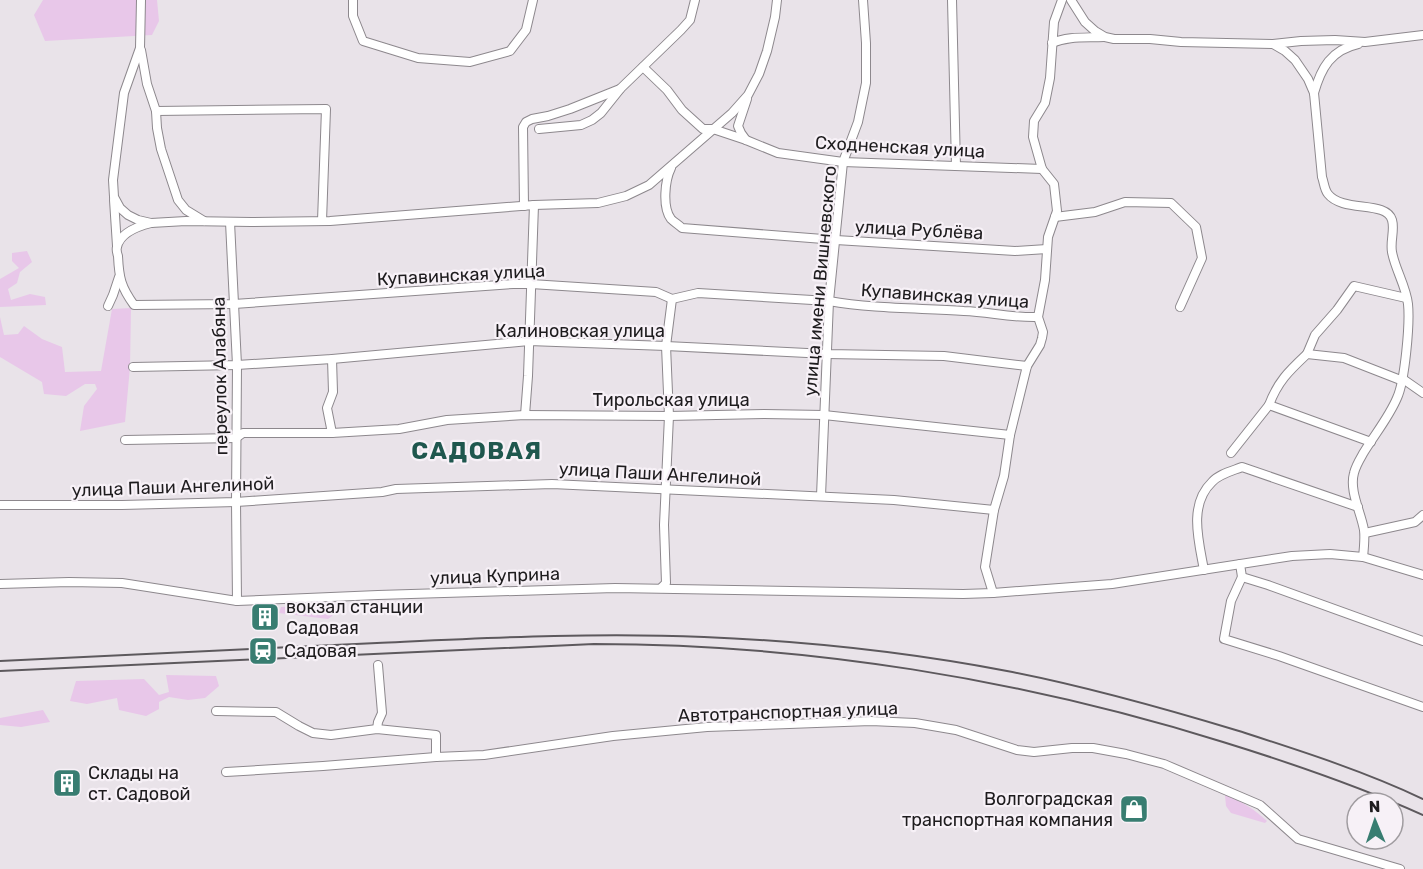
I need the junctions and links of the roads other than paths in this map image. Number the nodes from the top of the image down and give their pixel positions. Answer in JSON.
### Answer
{"nodes":[{"id":1,"x":141,"y":0,"type":"edge"},
{"id":2,"x":353,"y":0,"type":"edge"},
{"id":3,"x":533,"y":0,"type":"edge"},
{"id":4,"x":695,"y":0,"type":"edge"},
{"id":5,"x":777,"y":0,"type":"edge"},
{"id":6,"x":862,"y":0,"type":"edge"},
{"id":7,"x":952,"y":0,"type":"edge"},
{"id":8,"x":1062,"y":0,"type":"edge"},
{"id":9,"x":1071,"y":0,"type":"edge"},
{"id":10,"x":1085,"y":22,"type":"junction"},
{"id":11,"x":1423,"y":35,"type":"edge"},
{"id":12,"x":1105,"y":37,"type":"junction"},
{"id":13,"x":1079,"y":38,"type":"junction"},
{"id":14,"x":1365,"y":42,"type":"junction"},
{"id":15,"x":1052,"y":43,"type":"junction"},
{"id":16,"x":1273,"y":44,"type":"junction"},
{"id":17,"x":140,"y":48,"type":"junction"},
{"id":18,"x":643,"y":67,"type":"junction"},
{"id":19,"x":621,"y":88,"type":"junction"},
{"id":20,"x":1314,"y":93,"type":"junction"},
{"id":21,"x":748,"y":95,"type":"junction"},
{"id":22,"x":603,"y":96,"type":"junction"},
{"id":23,"x":610,"y":103,"type":"junction"},
{"id":24,"x":156,"y":111,"type":"junction"},
{"id":25,"x":539,"y":129,"type":"dead end"},
{"id":26,"x":713,"y":129,"type":"junction"},
{"id":27,"x":746,"y":140,"type":"junction"},
{"id":28,"x":843,"y":162,"type":"junction"},
{"id":29,"x":673,"y":164,"type":"junction"},
{"id":30,"x":956,"y":166,"type":"junction"},
{"id":31,"x":1042,"y":169,"type":"junction"},
{"id":32,"x":114,"y":196,"type":"junction"},
{"id":33,"x":534,"y":205,"type":"junction"},
{"id":34,"x":524,"y":206,"type":"junction"},
{"id":35,"x":1055,"y":217,"type":"junction"},
{"id":36,"x":322,"y":221,"type":"junction"},
{"id":37,"x":205,"y":222,"type":"junction"},
{"id":38,"x":230,"y":222,"type":"junction"},
{"id":39,"x":151,"y":223,"type":"junction"},
{"id":40,"x":836,"y":240,"type":"junction"},
{"id":41,"x":117,"y":246,"type":"junction"},
{"id":42,"x":1047,"y":249,"type":"junction"},
{"id":43,"x":119,"y":277,"type":"junction"},
{"id":44,"x":531,"y":284,"type":"junction"},
{"id":45,"x":1406,"y":298,"type":"junction"},
{"id":46,"x":672,"y":299,"type":"junction"},
{"id":47,"x":829,"y":301,"type":"junction"},
{"id":48,"x":234,"y":304,"type":"junction"},
{"id":49,"x":108,"y":306,"type":"dead end"},
{"id":50,"x":1180,"y":307,"type":"dead end"},
{"id":51,"x":1038,"y":317,"type":"junction"},
{"id":52,"x":529,"y":341,"type":"junction"},
{"id":53,"x":666,"y":346,"type":"junction"},
{"id":54,"x":827,"y":354,"type":"junction"},
{"id":55,"x":1307,"y":354,"type":"junction"},
{"id":56,"x":332,"y":359,"type":"junction"},
{"id":57,"x":237,"y":365,"type":"junction"},
{"id":58,"x":1027,"y":366,"type":"junction"},
{"id":59,"x":132,"y":367,"type":"dead end"},
{"id":60,"x":1403,"y":380,"type":"junction"},
{"id":61,"x":1423,"y":393,"type":"edge"},
{"id":62,"x":1269,"y":405,"type":"junction"},
{"id":63,"x":525,"y":415,"type":"junction"},
{"id":64,"x":824,"y":415,"type":"junction"},
{"id":65,"x":669,"y":416,"type":"junction"},
{"id":66,"x":332,"y":433,"type":"junction"},
{"id":67,"x":1010,"y":435,"type":"junction"},
{"id":68,"x":236,"y":438,"type":"junction"},
{"id":69,"x":125,"y":440,"type":"dead end"},
{"id":70,"x":1371,"y":442,"type":"junction"},
{"id":71,"x":1231,"y":453,"type":"dead end"},
{"id":72,"x":665,"y":489,"type":"junction"},
{"id":73,"x":821,"y":496,"type":"junction"},
{"id":74,"x":236,"y":502,"type":"junction"},
{"id":75,"x":0,"y":505,"type":"edge"},
{"id":76,"x":1358,"y":507,"type":"junction"},
{"id":77,"x":994,"y":510,"type":"junction"},
{"id":78,"x":1423,"y":515,"type":"edge"},
{"id":79,"x":1365,"y":533,"type":"junction"},
{"id":80,"x":1364,"y":557,"type":"junction"},
{"id":81,"x":1239,"y":564,"type":"junction"},
{"id":82,"x":1204,"y":570,"type":"junction"},
{"id":83,"x":1423,"y":575,"type":"edge"},
{"id":84,"x":1242,"y":577,"type":"junction"},
{"id":85,"x":0,"y":584,"type":"edge"},
{"id":86,"x":661,"y":588,"type":"junction"},
{"id":87,"x":993,"y":593,"type":"junction"},
{"id":88,"x":237,"y":601,"type":"junction"},
{"id":89,"x":1423,"y":641,"type":"edge"},
{"id":90,"x":378,"y":664,"type":"dead end"},
{"id":91,"x":1423,"y":707,"type":"edge"},
{"id":92,"x":216,"y":711,"type":"dead end"},
{"id":93,"x":377,"y":729,"type":"junction"},
{"id":94,"x":436,"y":757,"type":"junction"},
{"id":95,"x":226,"y":772,"type":"dead end"},
{"id":96,"x":1400,"y":869,"type":"edge"}],
"edges":[{"from":1,"to":17,"type":"street"},
{"from":2,"to":3,"type":"street"},
{"from":4,"to":18,"type":"street"},
{"from":5,"to":21,"type":"street"},
{"from":6,"to":28,"type":"street","name":"улица имени Вишневского"},
{"from":7,"to":30,"type":"street"},
{"from":8,"to":15,"type":"street"},
{"from":9,"to":10,"type":"street"},
{"from":10,"to":12,"type":"street"},
{"from":10,"to":13,"type":"street"},
{"from":11,"to":14,"type":"street"},
{"from":12,"to":13,"type":"street"},
{"from":12,"to":16,"type":"street"},
{"from":13,"to":15,"type":"street"},
{"from":14,"to":16,"type":"street"},
{"from":14,"to":20,"type":"street"},
{"from":15,"to":31,"type":"street"},
{"from":16,"to":20,"type":"street"},
{"from":17,"to":24,"type":"street"},
{"from":17,"to":32,"type":"street"},
{"from":18,"to":19,"type":"street"},
{"from":18,"to":26,"type":"street","name":"Сходненская улица"},
{"from":19,"to":22,"type":"street"},
{"from":19,"to":23,"type":"street"},
{"from":20,"to":45,"type":"street"},
{"from":21,"to":26,"type":"street"},
{"from":21,"to":27,"type":"street"},
{"from":22,"to":23,"type":"street"},
{"from":22,"to":34,"type":"street"},
{"from":23,"to":25,"type":"street"},
{"from":24,"to":36,"type":"street"},
{"from":24,"to":37,"type":"street"},
{"from":26,"to":27,"type":"street","name":"Сходненская улица"},
{"from":26,"to":29,"type":"street"},
{"from":27,"to":28,"type":"street","name":"Сходненская улица"},
{"from":28,"to":30,"type":"street","name":"Сходненская улица"},
{"from":28,"to":40,"type":"street","name":"улица имени Вишневского"},
{"from":29,"to":33,"type":"street"},
{"from":29,"to":40,"type":"street","name":"улица Рублёва"},
{"from":30,"to":31,"type":"street","name":"Сходненская улица"},
{"from":31,"to":35,"type":"street"},
{"from":32,"to":39,"type":"street"},
{"from":32,"to":41,"type":"street"},
{"from":33,"to":34,"type":"street"},
{"from":33,"to":44,"type":"street"},
{"from":34,"to":36,"type":"street"},
{"from":35,"to":42,"type":"street"},
{"from":35,"to":50,"type":"street"},
{"from":36,"to":38,"type":"street"},
{"from":37,"to":38,"type":"street"},
{"from":37,"to":39,"type":"street"},
{"from":38,"to":48,"type":"street","name":"переулок Алабяна"},
{"from":39,"to":41,"type":"street"},
{"from":40,"to":42,"type":"street","name":"улица Рублёва"},
{"from":40,"to":47,"type":"street","name":"улица имени Вишневского"},
{"from":41,"to":43,"type":"street"},
{"from":42,"to":51,"type":"street"},
{"from":43,"to":48,"type":"street","name":"Купавинская улица"},
{"from":43,"to":49,"type":"street"},
{"from":44,"to":46,"type":"street","name":"Купавинская улица"},
{"from":44,"to":48,"type":"street","name":"Купавинская улица"},
{"from":44,"to":52,"type":"street"},
{"from":45,"to":55,"type":"street"},
{"from":45,"to":60,"type":"street"},
{"from":46,"to":47,"type":"street","name":"Купавинская улица"},
{"from":46,"to":53,"type":"street"},
{"from":47,"to":51,"type":"street","name":"Купавинская улица"},
{"from":47,"to":54,"type":"street","name":"улица имени Вишневского"},
{"from":48,"to":57,"type":"street","name":"переулок Алабяна"},
{"from":51,"to":58,"type":"street"},
{"from":52,"to":53,"type":"street","name":"Калиновская улица"},
{"from":52,"to":56,"type":"street","name":"Калиновская улица"},
{"from":52,"to":63,"type":"street"},
{"from":53,"to":54,"type":"street","name":"Калиновская улица"},
{"from":53,"to":65,"type":"street"},
{"from":54,"to":58,"type":"street","name":"Калиновская улица"},
{"from":54,"to":64,"type":"street","name":"улица имени Вишневского"},
{"from":55,"to":60,"type":"street"},
{"from":55,"to":62,"type":"street"},
{"from":56,"to":57,"type":"street","name":"Калиновская улица"},
{"from":56,"to":66,"type":"street"},
{"from":57,"to":59,"type":"street","name":"Калиновская улица"},
{"from":57,"to":68,"type":"street","name":"переулок Алабяна"},
{"from":58,"to":67,"type":"street"},
{"from":60,"to":61,"type":"street"},
{"from":60,"to":70,"type":"street"},
{"from":62,"to":70,"type":"street"},
{"from":62,"to":71,"type":"street"},
{"from":63,"to":65,"type":"street","name":"Тирольская улица"},
{"from":63,"to":66,"type":"street","name":"Тирольская улица"},
{"from":64,"to":65,"type":"street","name":"Тирольская улица"},
{"from":64,"to":67,"type":"street","name":"Тирольская улица"},
{"from":64,"to":73,"type":"street","name":"улица имени Вишневского"},
{"from":65,"to":72,"type":"street"},
{"from":66,"to":68,"type":"street","name":"Тирольская улица"},
{"from":67,"to":77,"type":"street"},
{"from":68,"to":69,"type":"street","name":"Тирольская улица"},
{"from":68,"to":74,"type":"street","name":"переулок Алабяна"},
{"from":70,"to":76,"type":"street"},
{"from":72,"to":73,"type":"street","name":"улица Паши Ангелиной"},
{"from":72,"to":74,"type":"street","name":"улица Паши Ангелиной"},
{"from":72,"to":86,"type":"street"},
{"from":73,"to":77,"type":"street","name":"улица Паши Ангелиной"},
{"from":74,"to":75,"type":"street","name":"улица Паши Ангелиной"},
{"from":74,"to":88,"type":"street","name":"переулок Алабяна"},
{"from":76,"to":79,"type":"street"},
{"from":76,"to":82,"type":"street"},
{"from":77,"to":87,"type":"street"},
{"from":78,"to":79,"type":"street"},
{"from":79,"to":80,"type":"street"},
{"from":80,"to":81,"type":"street","name":"улица Куприна"},
{"from":80,"to":83,"type":"street","name":"улица Куприна"},
{"from":81,"to":82,"type":"street","name":"улица Куприна"},
{"from":81,"to":84,"type":"street"},
{"from":82,"to":87,"type":"street","name":"улица Куприна"},
{"from":84,"to":89,"type":"street"},
{"from":84,"to":91,"type":"street"},
{"from":85,"to":88,"type":"street","name":"улица Куприна"},
{"from":86,"to":87,"type":"street","name":"улица Куприна"},
{"from":86,"to":88,"type":"street","name":"улица Куприна"},
{"from":90,"to":93,"type":"street"},
{"from":92,"to":93,"type":"street"},
{"from":93,"to":94,"type":"street"},
{"from":94,"to":95,"type":"street","name":"Автотранспортная улица"},
{"from":94,"to":96,"type":"street","name":"Автотранспортная улица"}]}
